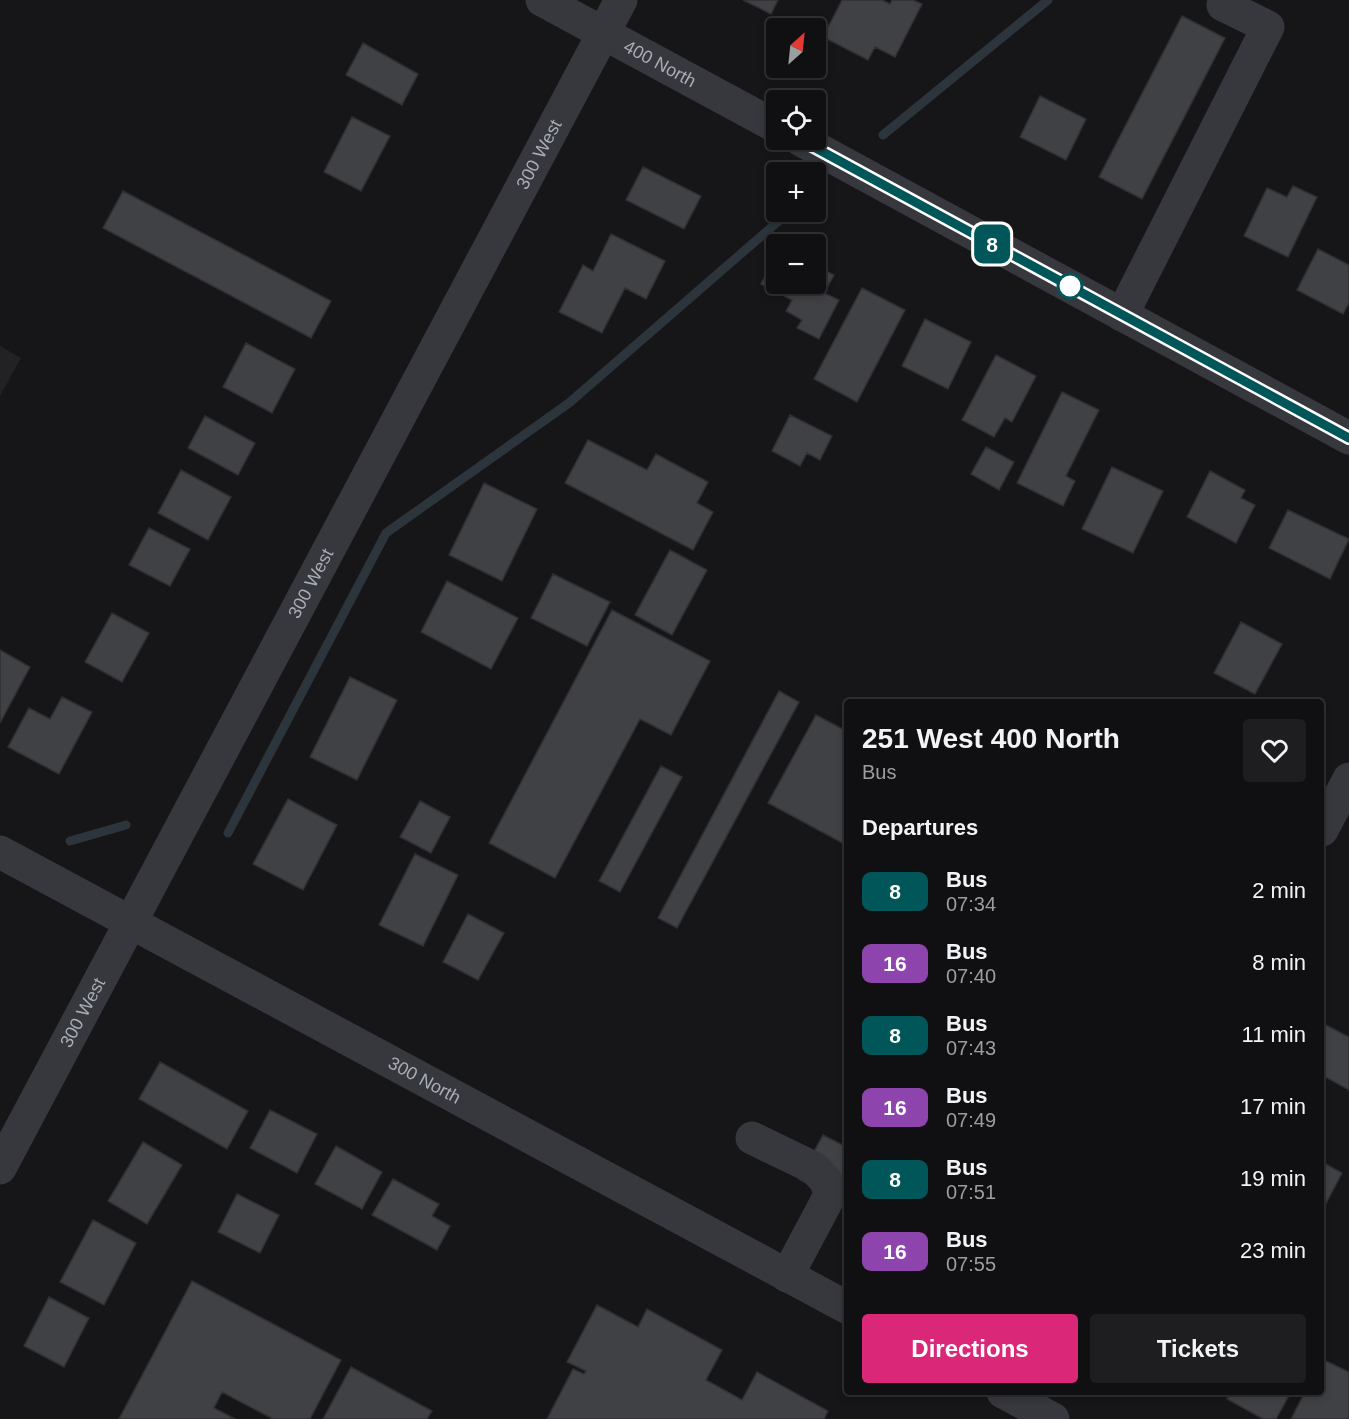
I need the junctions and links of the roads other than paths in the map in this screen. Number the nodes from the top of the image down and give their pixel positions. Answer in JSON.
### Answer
{"nodes":[{"id":1,"x":542,"y":0,"type":"edge"},
{"id":2,"x":621,"y":0,"type":"edge"},
{"id":3,"x":1223,"y":4,"type":"dead end"},
{"id":4,"x":604,"y":32,"type":"junction"},
{"id":5,"x":766,"y":121,"type":"edge"},
{"id":6,"x":819,"y":150,"type":"edge"},
{"id":7,"x":1122,"y":315,"type":"junction"},
{"id":8,"x":1349,"y":438,"type":"edge"},
{"id":9,"x":1349,"y":779,"type":"edge"},
{"id":10,"x":1324,"y":826,"type":"edge"},
{"id":11,"x":0,"y":852,"type":"edge"},
{"id":12,"x":130,"y":923,"type":"junction"},
{"id":13,"x":752,"y":1138,"type":"dead end"},
{"id":14,"x":0,"y":1168,"type":"edge"},
{"id":15,"x":787,"y":1276,"type":"junction"},
{"id":16,"x":844,"y":1306,"type":"edge"},
{"id":17,"x":1012,"y":1401,"type":"edge"},
{"id":18,"x":1053,"y":1419,"type":"edge"}],
"edges":[{"from":1,"to":4,"type":"street","name":"400 North"},
{"from":2,"to":4,"type":"street","name":"300 West"},
{"from":3,"to":7,"type":"street"},
{"from":4,"to":5,"type":"street","name":"400 North"},
{"from":4,"to":12,"type":"street","name":"300 West"},
{"from":6,"to":7,"type":"street"},
{"from":7,"to":8,"type":"street"},
{"from":9,"to":10,"type":"street"},
{"from":11,"to":12,"type":"street","name":"300 North"},
{"from":12,"to":14,"type":"street","name":"300 West"},
{"from":12,"to":15,"type":"street","name":"300 North"},
{"from":13,"to":15,"type":"street"},
{"from":15,"to":16,"type":"street","name":"300 North"},
{"from":17,"to":18,"type":"street"}]}
